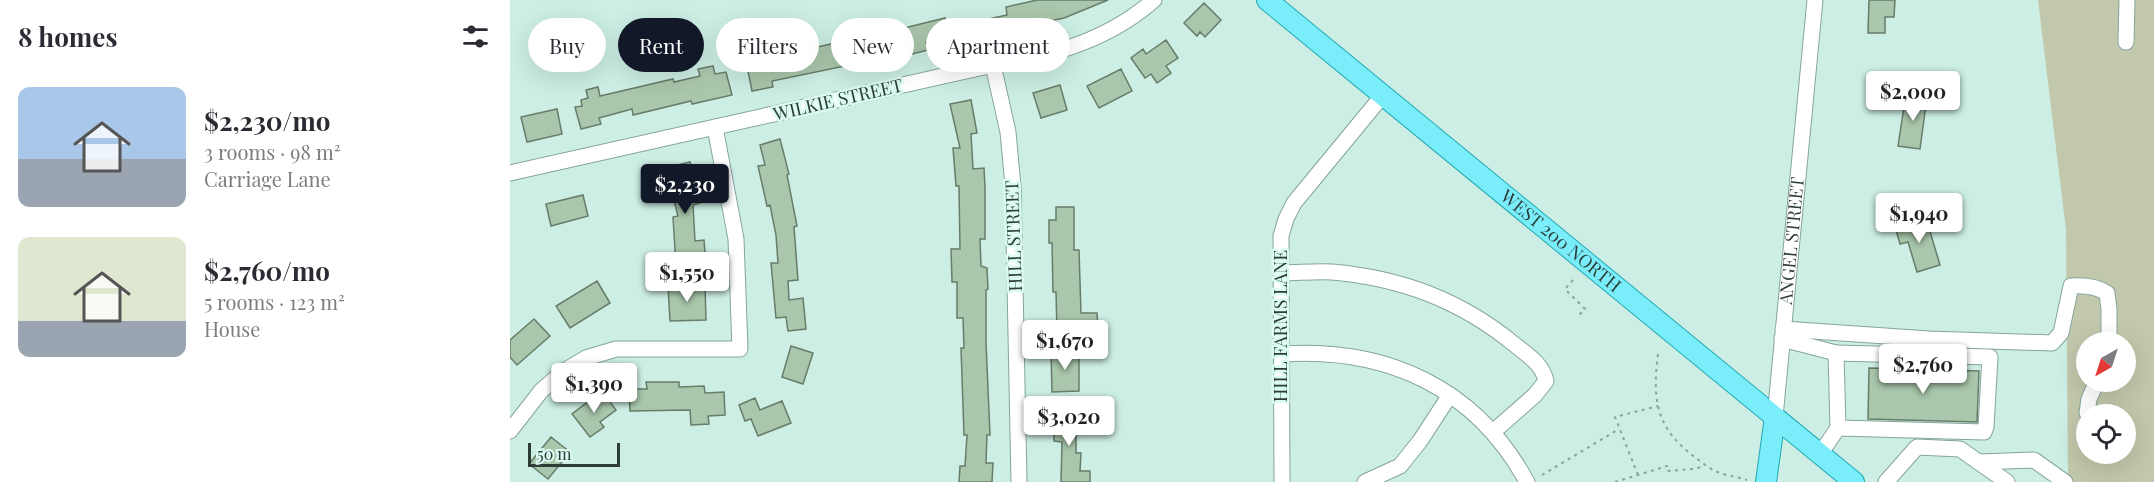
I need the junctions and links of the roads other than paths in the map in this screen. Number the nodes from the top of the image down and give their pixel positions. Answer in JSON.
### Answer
{"nodes":[{"id":1,"x":1154,"y":0,"type":"edge"},
{"id":2,"x":1267,"y":0,"type":"edge"},
{"id":3,"x":1815,"y":0,"type":"edge"},
{"id":4,"x":2127,"y":0,"type":"edge"},
{"id":5,"x":2126,"y":42,"type":"dead end"},
{"id":6,"x":1070,"y":47,"type":"edge"},
{"id":7,"x":962,"y":72,"type":"edge"},
{"id":8,"x":995,"y":72,"type":"edge"},
{"id":9,"x":1383,"y":95,"type":"junction"},
{"id":10,"x":715,"y":127,"type":"junction"},
{"id":11,"x":510,"y":173,"type":"edge"},
{"id":12,"x":1281,"y":273,"type":"junction"},
{"id":13,"x":2109,"y":332,"type":"edge"},
{"id":14,"x":1783,"y":334,"type":"junction"},
{"id":15,"x":1836,"y":353,"type":"junction"},
{"id":16,"x":1282,"y":354,"type":"junction"},
{"id":17,"x":1450,"y":395,"type":"junction"},
{"id":18,"x":1774,"y":417,"type":"junction"},
{"id":19,"x":1838,"y":428,"type":"junction"},
{"id":20,"x":510,"y":431,"type":"edge"},
{"id":21,"x":1493,"y":432,"type":"junction"},
{"id":22,"x":1820,"y":454,"type":"junction"},
{"id":23,"x":1979,"y":462,"type":"junction"},
{"id":24,"x":1757,"y":481,"type":"edge"},
{"id":25,"x":1019,"y":482,"type":"edge"},
{"id":26,"x":1282,"y":482,"type":"edge"},
{"id":27,"x":1365,"y":482,"type":"edge"},
{"id":28,"x":1527,"y":482,"type":"edge"},
{"id":29,"x":1854,"y":482,"type":"edge"},
{"id":30,"x":1886,"y":482,"type":"edge"},
{"id":31,"x":2007,"y":482,"type":"edge"},
{"id":32,"x":2065,"y":482,"type":"edge"}],
"edges":[{"from":1,"to":6,"type":"street","name":"WILKIE STREET"},
{"from":2,"to":9,"type":"main road","name":"WEST 200 NORTH"},
{"from":3,"to":14,"type":"street","name":"ANGEL STREET"},
{"from":4,"to":5,"type":"street"},
{"from":7,"to":10,"type":"street","name":"WILKIE STREET"},
{"from":8,"to":25,"type":"street","name":"HILL STREET"},
{"from":9,"to":12,"type":"street","name":"HILL FARMS LANE"},
{"from":9,"to":18,"type":"main road","name":"WEST 200 NORTH"},
{"from":10,"to":11,"type":"street","name":"WILKIE STREET"},
{"from":10,"to":20,"type":"street"},
{"from":12,"to":16,"type":"street","name":"HILL FARMS LANE"},
{"from":12,"to":21,"type":"street"},
{"from":13,"to":14,"type":"street"},
{"from":14,"to":15,"type":"street"},
{"from":14,"to":18,"type":"street","name":"ANGEL STREET"},
{"from":15,"to":19,"type":"street"},
{"from":15,"to":19,"type":"street"},
{"from":16,"to":17,"type":"street"},
{"from":16,"to":26,"type":"street","name":"HILL FARMS LANE"},
{"from":17,"to":21,"type":"street"},
{"from":17,"to":27,"type":"street"},
{"from":18,"to":22,"type":"main road","name":"WEST 200 NORTH"},
{"from":18,"to":24,"type":"main road","name":"ANGEL STREET"},
{"from":19,"to":22,"type":"street"},
{"from":21,"to":28,"type":"street"},
{"from":22,"to":29,"type":"main road","name":"WEST 200 NORTH"},
{"from":23,"to":30,"type":"street"},
{"from":23,"to":31,"type":"street"},
{"from":23,"to":32,"type":"street"}]}
